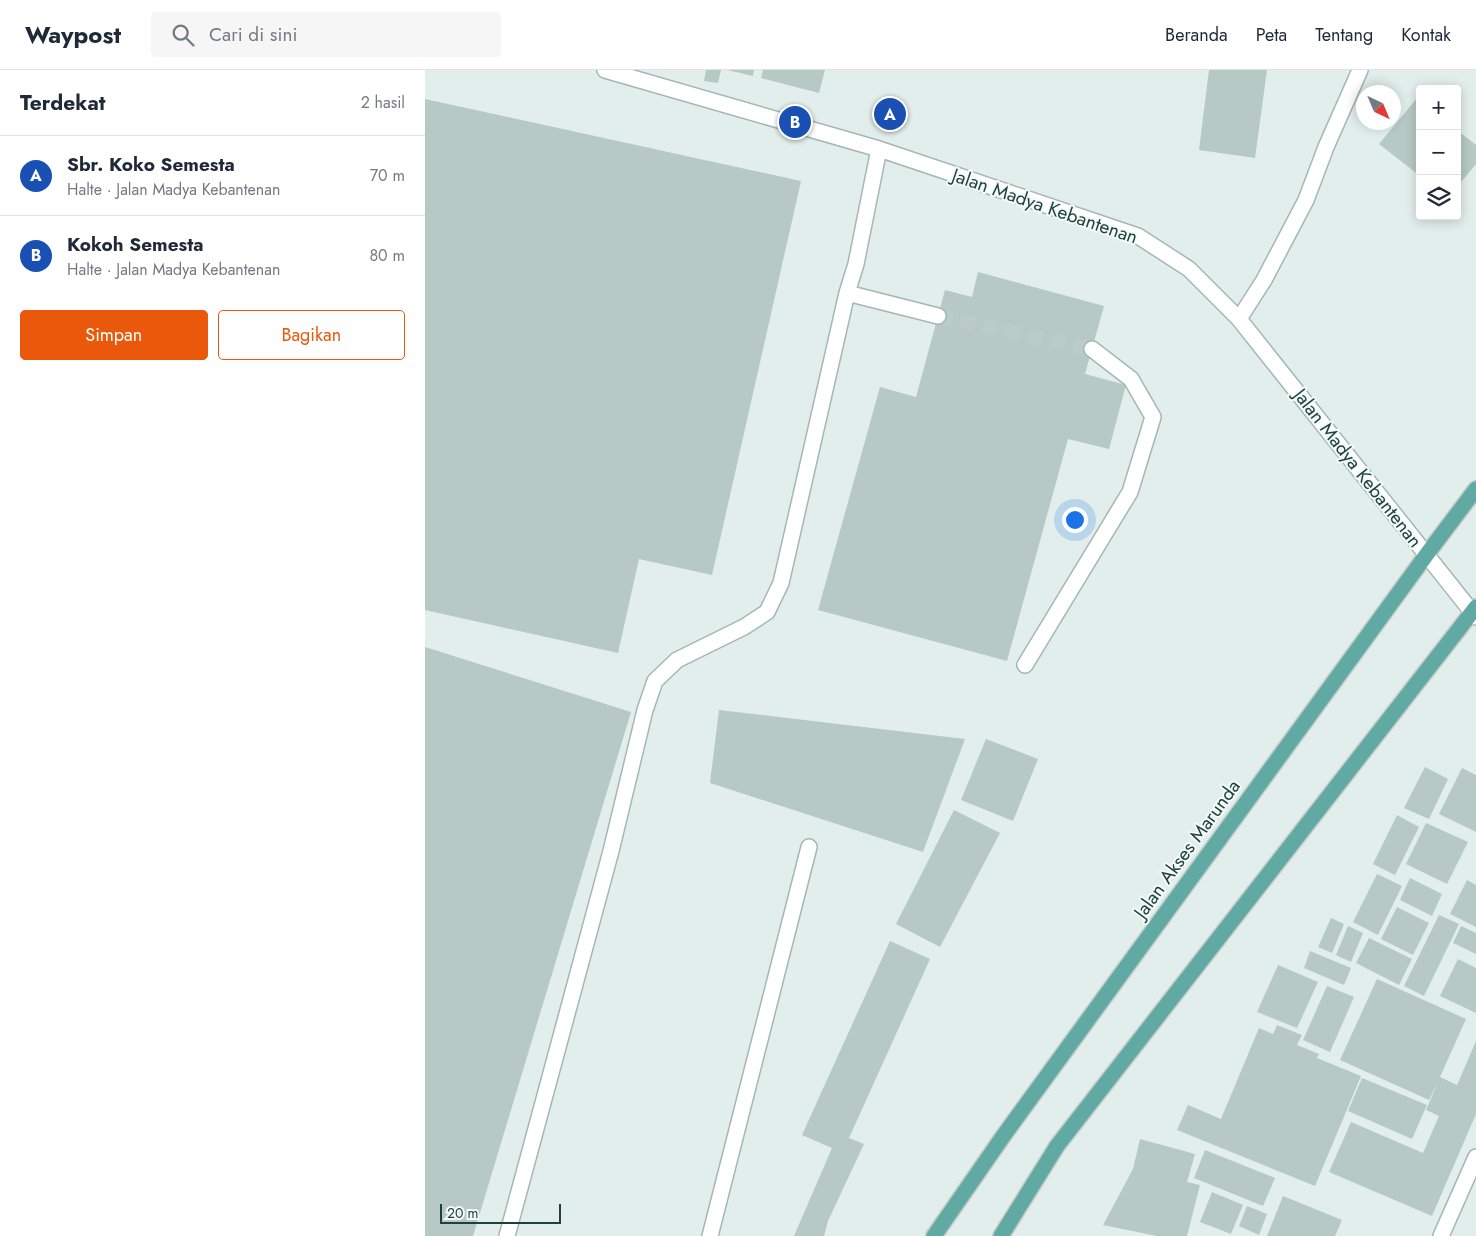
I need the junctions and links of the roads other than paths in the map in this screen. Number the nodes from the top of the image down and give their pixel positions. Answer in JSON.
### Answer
{"nodes":[{"id":1,"x":605,"y":70,"type":"edge"},
{"id":2,"x":1360,"y":70,"type":"edge"},
{"id":3,"x":879,"y":149,"type":"junction"},
{"id":4,"x":847,"y":293,"type":"junction"},
{"id":5,"x":937,"y":316,"type":"tunnel mouth"},
{"id":6,"x":1239,"y":319,"type":"junction"},
{"id":7,"x":1092,"y":349,"type":"tunnel mouth"},
{"id":8,"x":1476,"y":489,"type":"edge"},
{"id":9,"x":1427,"y":554,"type":"junction"},
{"id":10,"x":1475,"y":612,"type":"edge"},
{"id":11,"x":1025,"y":665,"type":"dead end"},
{"id":12,"x":809,"y":847,"type":"dead end"},
{"id":13,"x":1476,"y":1157,"type":"edge"},
{"id":14,"x":507,"y":1236,"type":"edge"},
{"id":15,"x":710,"y":1236,"type":"edge"},
{"id":16,"x":934,"y":1236,"type":"edge"},
{"id":17,"x":1001,"y":1236,"type":"edge"},
{"id":18,"x":1441,"y":1236,"type":"edge"}],
"edges":[{"from":1,"to":3,"type":"street","name":"Jalan Madya Kebantenan"},
{"from":2,"to":6,"type":"street"},
{"from":3,"to":4,"type":"street"},
{"from":3,"to":6,"type":"street","name":"Jalan Madya Kebantenan"},
{"from":4,"to":5,"type":"street"},
{"from":4,"to":14,"type":"street"},
{"from":6,"to":9,"type":"street","name":"Jalan Madya Kebantenan"},
{"from":7,"to":11,"type":"street"},
{"from":8,"to":9,"type":"main road","name":"Jalan Akses Marunda"},
{"from":9,"to":10,"type":"street","name":"Jalan Madya Kebantenan"},
{"from":9,"to":16,"type":"main road","name":"Jalan Akses Marunda"},
{"from":10,"to":17,"type":"main road"},
{"from":12,"to":15,"type":"street"},
{"from":13,"to":18,"type":"street"}]}
